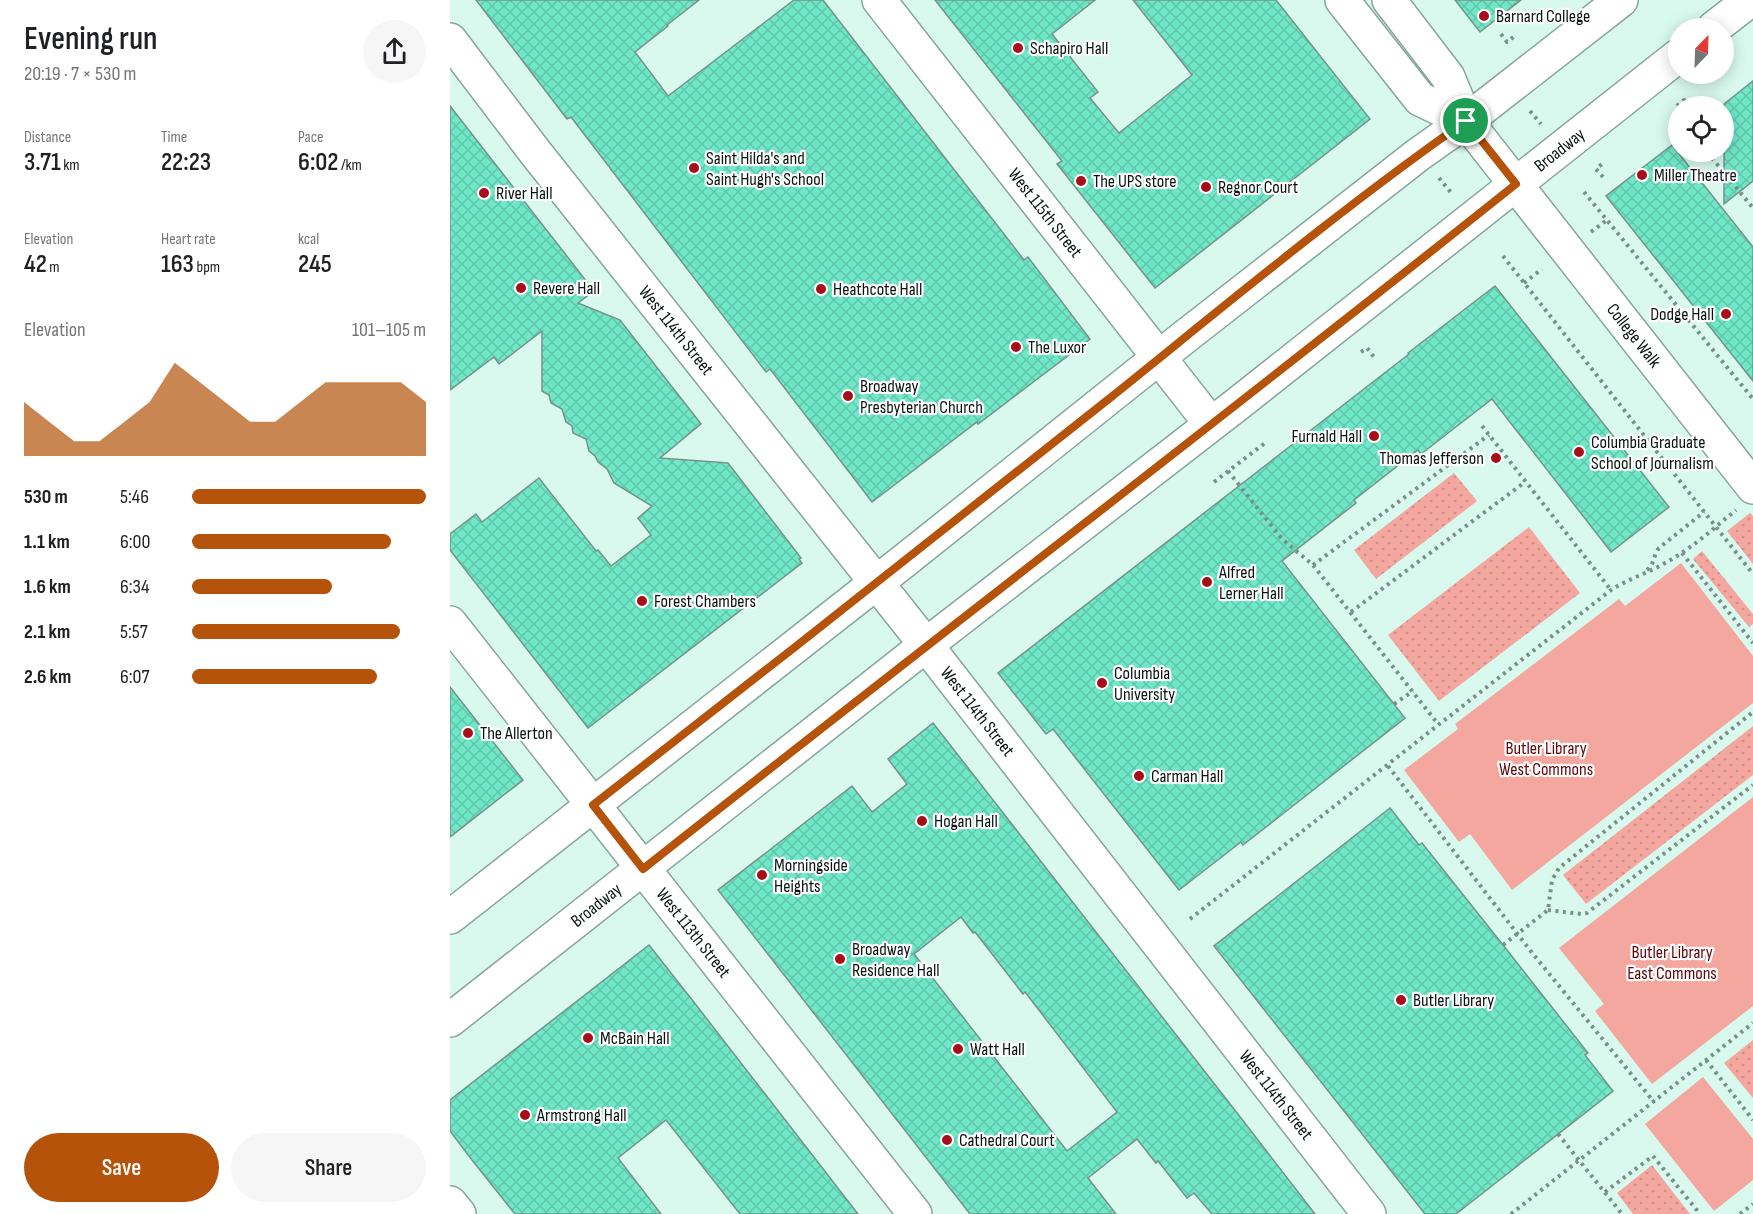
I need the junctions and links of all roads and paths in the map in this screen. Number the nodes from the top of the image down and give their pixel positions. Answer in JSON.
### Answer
{"nodes":[{"id":1,"x":879,"y":0,"type":"edge"},
{"id":2,"x":1342,"y":0,"type":"edge"},
{"id":3,"x":1389,"y":0,"type":"edge"},
{"id":4,"x":1621,"y":0,"type":"edge"},
{"id":5,"x":1750,"y":0,"type":"edge"},
{"id":6,"x":1727,"y":18,"type":"edge"},
{"id":7,"x":1501,"y":34,"type":"dead end"},
{"id":8,"x":1516,"y":35,"type":"dead end"},
{"id":9,"x":450,"y":40,"type":"edge"},
{"id":10,"x":1668,"y":64,"type":"edge"},
{"id":11,"x":1526,"y":105,"type":"dead end"},
{"id":12,"x":1466,"y":121,"type":"junction"},
{"id":13,"x":1545,"y":130,"type":"dead end"},
{"id":14,"x":1715,"y":162,"type":"edge"},
{"id":15,"x":1604,"y":163,"type":"dead end"},
{"id":16,"x":1437,"y":175,"type":"dead end"},
{"id":17,"x":1603,"y":177,"type":"dead end"},
{"id":18,"x":1516,"y":184,"type":"junction"},
{"id":19,"x":1584,"y":192,"type":"dead end"},
{"id":20,"x":1456,"y":199,"type":"dead end"},
{"id":21,"x":1753,"y":208,"type":"edge"},
{"id":22,"x":1503,"y":256,"type":"dead end"},
{"id":23,"x":1361,"y":352,"type":"dead end"},
{"id":24,"x":1374,"y":357,"type":"dead end"},
{"id":25,"x":1159,"y":358,"type":"junction"},
{"id":26,"x":1753,"y":399,"type":"edge"},
{"id":27,"x":1211,"y":424,"type":"junction"},
{"id":28,"x":1482,"y":426,"type":"dead end"},
{"id":29,"x":1489,"y":435,"type":"junction"},
{"id":30,"x":1265,"y":443,"type":"dead end"},
{"id":31,"x":1228,"y":471,"type":"junction"},
{"id":32,"x":1214,"y":482,"type":"dead end"},
{"id":33,"x":1525,"y":482,"type":"junction"},
{"id":34,"x":1748,"y":496,"type":"edge"},
{"id":35,"x":1704,"y":512,"type":"junction"},
{"id":36,"x":1716,"y":527,"type":"junction"},
{"id":37,"x":1682,"y":553,"type":"junction"},
{"id":38,"x":1313,"y":565,"type":"junction"},
{"id":39,"x":1643,"y":574,"type":"junction"},
{"id":40,"x":1753,"y":574,"type":"edge"},
{"id":41,"x":877,"y":582,"type":"junction"},
{"id":42,"x":1611,"y":590,"type":"junction"},
{"id":43,"x":1351,"y":612,"type":"junction"},
{"id":44,"x":450,"y":623,"type":"edge"},
{"id":45,"x":1753,"y":643,"type":"edge"},
{"id":46,"x":926,"y":645,"type":"junction"},
{"id":47,"x":1413,"y":691,"type":"junction"},
{"id":48,"x":1394,"y":704,"type":"dead end"},
{"id":49,"x":1753,"y":712,"type":"edge"},
{"id":50,"x":1438,"y":724,"type":"junction"},
{"id":51,"x":1388,"y":766,"type":"junction"},
{"id":52,"x":1753,"y":786,"type":"edge"},
{"id":53,"x":593,"y":805,"type":"junction"},
{"id":54,"x":643,"y":869,"type":"junction"},
{"id":55,"x":1548,"y":910,"type":"junction"},
{"id":56,"x":450,"y":917,"type":"edge"},
{"id":57,"x":1190,"y":919,"type":"dead end"},
{"id":58,"x":1518,"y":934,"type":"junction"},
{"id":59,"x":1503,"y":945,"type":"dead end"},
{"id":60,"x":450,"y":1020,"type":"edge"},
{"id":61,"x":1753,"y":1023,"type":"edge"},
{"id":62,"x":1706,"y":1060,"type":"junction"},
{"id":63,"x":1654,"y":1102,"type":"junction"},
{"id":64,"x":1753,"y":1120,"type":"edge"},
{"id":65,"x":1558,"y":1134,"type":"dead end"},
{"id":66,"x":1579,"y":1160,"type":"junction"},
{"id":67,"x":1605,"y":1192,"type":"junction"},
{"id":68,"x":450,"y":1203,"type":"edge"},
{"id":69,"x":1753,"y":1204,"type":"edge"},
{"id":70,"x":459,"y":1214,"type":"edge"},
{"id":71,"x":915,"y":1214,"type":"edge"},
{"id":72,"x":1369,"y":1214,"type":"edge"},
{"id":73,"x":1511,"y":1214,"type":"edge"},
{"id":74,"x":1622,"y":1214,"type":"edge"},
{"id":75,"x":1700,"y":1214,"type":"edge"},
{"id":76,"x":1740,"y":1214,"type":"edge"}],
"edges":[{"from":1,"to":25,"type":"street","name":"West 115th Street"},
{"from":2,"to":12,"type":"street"},
{"from":3,"to":12,"type":"street"},
{"from":4,"to":12,"type":"street"},
{"from":5,"to":6,"type":"street"},
{"from":7,"to":8,"type":"path"},
{"from":9,"to":41,"type":"street","name":"West 114th Street"},
{"from":10,"to":18,"type":"street","name":"Broadway"},
{"from":11,"to":13,"type":"path"},
{"from":12,"to":18,"type":"street","name":"College Walk"},
{"from":12,"to":25,"type":"street"},
{"from":14,"to":21,"type":"path"},
{"from":15,"to":17,"type":"path"},
{"from":16,"to":20,"type":"path"},
{"from":18,"to":27,"type":"street","name":"Broadway"},
{"from":18,"to":34,"type":"street","name":"College Walk"},
{"from":19,"to":26,"type":"path"},
{"from":22,"to":35,"type":"path"},
{"from":23,"to":24,"type":"path"},
{"from":25,"to":27,"type":"street","name":"West 115th Street"},
{"from":25,"to":41,"type":"street"},
{"from":27,"to":46,"type":"street","name":"Broadway"},
{"from":28,"to":29,"type":"path"},
{"from":29,"to":33,"type":"path"},
{"from":29,"to":38,"type":"path"},
{"from":30,"to":31,"type":"path"},
{"from":31,"to":32,"type":"path"},
{"from":31,"to":38,"type":"path"},
{"from":33,"to":42,"type":"path"},
{"from":33,"to":43,"type":"path"},
{"from":34,"to":36,"type":"path"},
{"from":35,"to":36,"type":"path"},
{"from":35,"to":39,"type":"path"},
{"from":36,"to":37,"type":"path"},
{"from":36,"to":40,"type":"path"},
{"from":37,"to":39,"type":"path"},
{"from":37,"to":45,"type":"path"},
{"from":38,"to":43,"type":"path"},
{"from":39,"to":42,"type":"path"},
{"from":41,"to":46,"type":"street","name":"West 114th Street"},
{"from":41,"to":53,"type":"street"},
{"from":42,"to":50,"type":"path"},
{"from":43,"to":47,"type":"path"},
{"from":44,"to":53,"type":"street","name":"West 113th Street"},
{"from":46,"to":54,"type":"street","name":"Broadway"},
{"from":46,"to":72,"type":"street","name":"West 114th Street"},
{"from":47,"to":48,"type":"path"},
{"from":47,"to":50,"type":"path"},
{"from":49,"to":55,"type":"path"},
{"from":50,"to":51,"type":"path"},
{"from":51,"to":57,"type":"path"},
{"from":51,"to":58,"type":"path"},
{"from":52,"to":55,"type":"path"},
{"from":53,"to":54,"type":"street","name":"West 113th Street"},
{"from":53,"to":56,"type":"street"},
{"from":54,"to":60,"type":"street","name":"Broadway"},
{"from":54,"to":71,"type":"street","name":"West 113th Street"},
{"from":55,"to":58,"type":"path"},
{"from":58,"to":59,"type":"path"},
{"from":58,"to":63,"type":"path"},
{"from":61,"to":62,"type":"path"},
{"from":62,"to":63,"type":"path"},
{"from":62,"to":64,"type":"path"},
{"from":63,"to":66,"type":"path"},
{"from":65,"to":66,"type":"path"},
{"from":66,"to":67,"type":"path"},
{"from":66,"to":73,"type":"path"},
{"from":67,"to":74,"type":"path"},
{"from":67,"to":75,"type":"path"},
{"from":68,"to":70,"type":"street"},
{"from":69,"to":76,"type":"path"}]}
